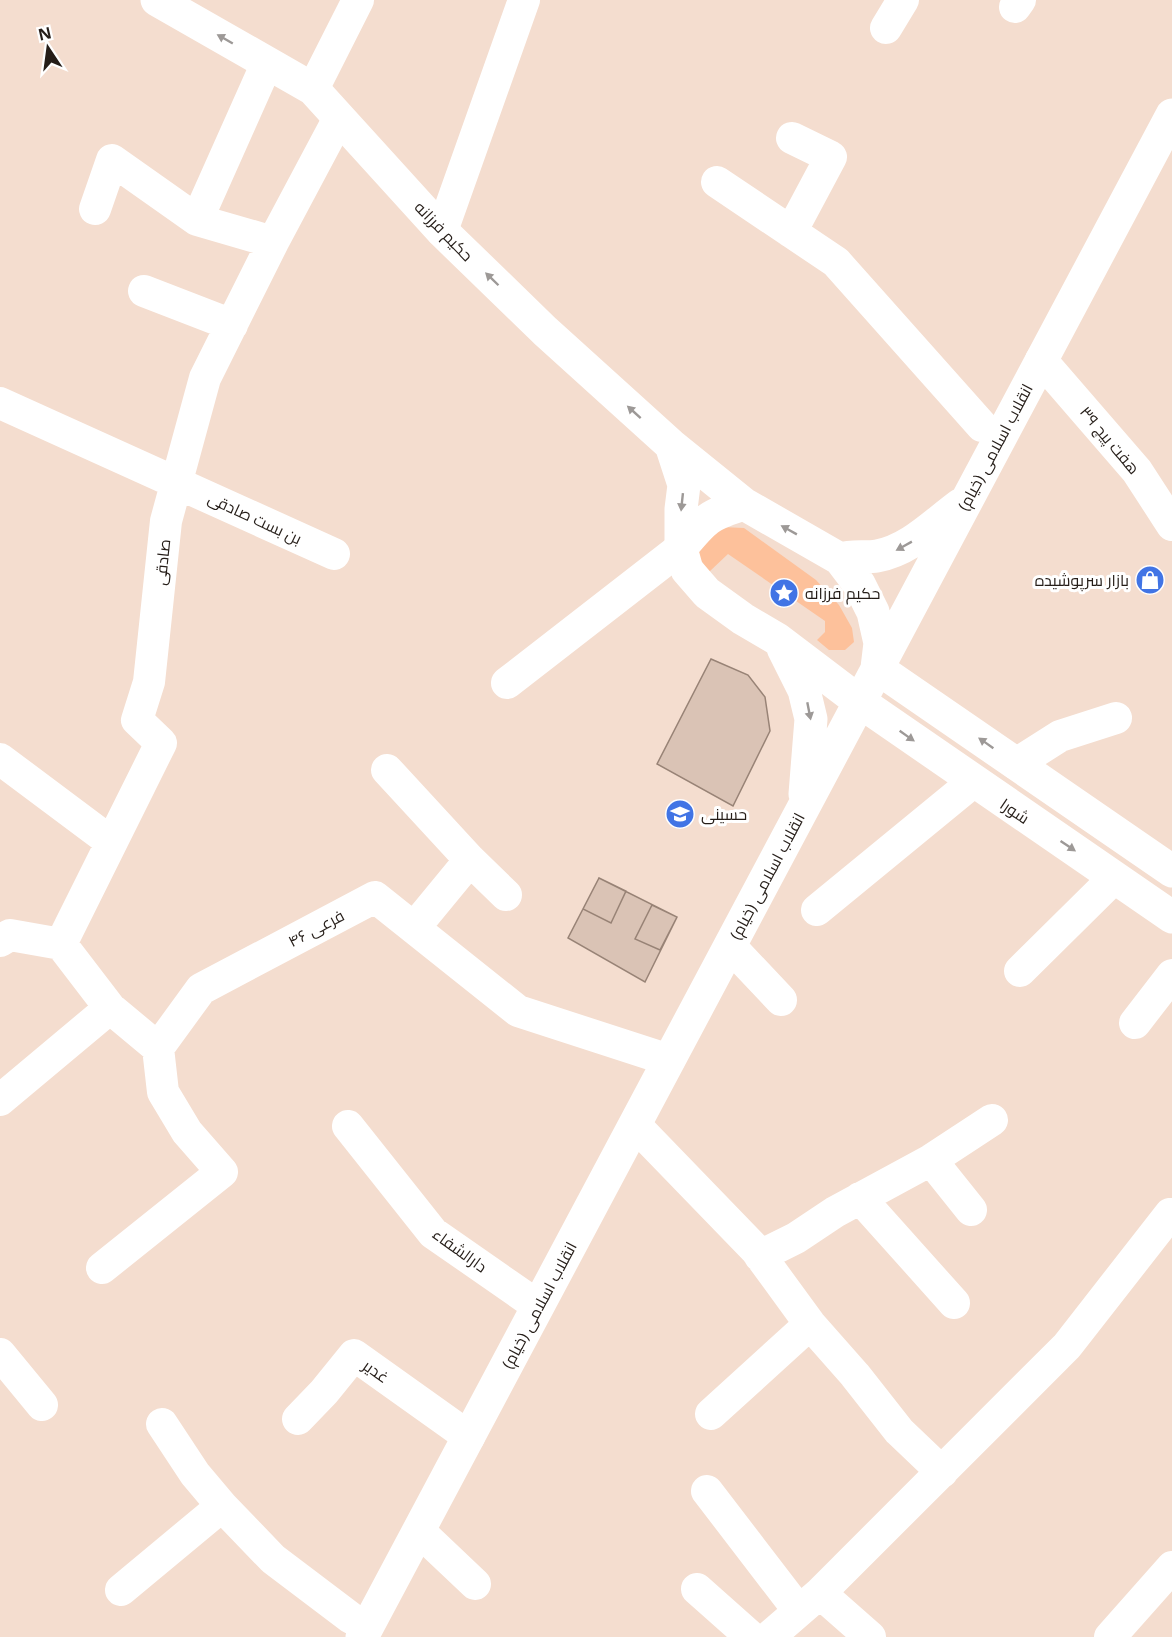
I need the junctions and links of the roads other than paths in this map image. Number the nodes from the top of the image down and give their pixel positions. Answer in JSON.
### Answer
{"nodes":[{"id":1,"x":157,"y":0,"type":"edge"},
{"id":2,"x":358,"y":0,"type":"edge"},
{"id":3,"x":524,"y":0,"type":"edge"},
{"id":4,"x":903,"y":0,"type":"edge"},
{"id":5,"x":886,"y":28,"type":"dead end"},
{"id":6,"x":267,"y":63,"type":"junction"},
{"id":7,"x":313,"y":89,"type":"junction"},
{"id":8,"x":1172,"y":115,"type":"edge"},
{"id":9,"x":339,"y":118,"type":"junction"},
{"id":10,"x":792,"y":138,"type":"dead end"},
{"id":11,"x":717,"y":182,"type":"dead end"},
{"id":12,"x":95,"y":209,"type":"dead end"},
{"id":13,"x":197,"y":220,"type":"junction"},
{"id":14,"x":442,"y":231,"type":"junction"},
{"id":15,"x":791,"y":232,"type":"junction"},
{"id":16,"x":273,"y":242,"type":"junction"},
{"id":17,"x":144,"y":291,"type":"dead end"},
{"id":18,"x":232,"y":325,"type":"junction"},
{"id":19,"x":1041,"y":360,"type":"junction"},
{"id":20,"x":0,"y":403,"type":"edge"},
{"id":21,"x":982,"y":426,"type":"dead end"},
{"id":22,"x":671,"y":446,"type":"junction"},
{"id":23,"x":176,"y":482,"type":"junction"},
{"id":24,"x":968,"y":498,"type":"junction"},
{"id":25,"x":744,"y":504,"type":"junction"},
{"id":26,"x":1172,"y":525,"type":"edge"},
{"id":27,"x":681,"y":548,"type":"junction"},
{"id":28,"x":334,"y":554,"type":"dead end"},
{"id":29,"x":840,"y":559,"type":"junction"},
{"id":30,"x":777,"y":639,"type":"junction"},
{"id":31,"x":878,"y":668,"type":"junction"},
{"id":32,"x":507,"y":682,"type":"dead end"},
{"id":33,"x":860,"y":702,"type":"junction"},
{"id":34,"x":1116,"y":718,"type":"dead end"},
{"id":35,"x":0,"y":759,"type":"edge"},
{"id":36,"x":1017,"y":764,"type":"junction"},
{"id":37,"x":387,"y":770,"type":"dead end"},
{"id":38,"x":973,"y":782,"type":"junction"},
{"id":39,"x":805,"y":806,"type":"junction"},
{"id":40,"x":111,"y":842,"type":"junction"},
{"id":41,"x":470,"y":860,"type":"junction"},
{"id":42,"x":1172,"y":872,"type":"edge"},
{"id":43,"x":1114,"y":878,"type":"junction"},
{"id":44,"x":506,"y":895,"type":"dead end"},
{"id":45,"x":817,"y":910,"type":"dead end"},
{"id":46,"x":1172,"y":917,"type":"edge"},
{"id":47,"x":414,"y":928,"type":"junction"},
{"id":48,"x":0,"y":941,"type":"edge"},
{"id":49,"x":61,"y":944,"type":"junction"},
{"id":50,"x":730,"y":946,"type":"junction"},
{"id":51,"x":1020,"y":971,"type":"dead end"},
{"id":52,"x":1172,"y":975,"type":"edge"},
{"id":53,"x":782,"y":1000,"type":"dead end"},
{"id":54,"x":110,"y":1008,"type":"junction"},
{"id":55,"x":1135,"y":1023,"type":"dead end"},
{"id":56,"x":158,"y":1048,"type":"junction"},
{"id":57,"x":669,"y":1060,"type":"junction"},
{"id":58,"x":0,"y":1100,"type":"edge"},
{"id":59,"x":992,"y":1120,"type":"dead end"},
{"id":60,"x":634,"y":1125,"type":"junction"},
{"id":61,"x":348,"y":1126,"type":"dead end"},
{"id":62,"x":931,"y":1160,"type":"junction"},
{"id":63,"x":860,"y":1198,"type":"junction"},
{"id":64,"x":971,"y":1210,"type":"dead end"},
{"id":65,"x":1170,"y":1214,"type":"dead end"},
{"id":66,"x":760,"y":1256,"type":"junction"},
{"id":67,"x":102,"y":1268,"type":"dead end"},
{"id":68,"x":954,"y":1303,"type":"dead end"},
{"id":69,"x":538,"y":1306,"type":"junction"},
{"id":70,"x":810,"y":1324,"type":"junction"},
{"id":71,"x":0,"y":1354,"type":"edge"},
{"id":72,"x":42,"y":1404,"type":"dead end"},
{"id":73,"x":711,"y":1414,"type":"dead end"},
{"id":74,"x":298,"y":1419,"type":"dead end"},
{"id":75,"x":162,"y":1424,"type":"dead end"},
{"id":76,"x":469,"y":1437,"type":"junction"},
{"id":77,"x":942,"y":1472,"type":"junction"},
{"id":78,"x":707,"y":1491,"type":"dead end"},
{"id":79,"x":222,"y":1506,"type":"junction"},
{"id":80,"x":419,"y":1531,"type":"junction"},
{"id":81,"x":475,"y":1584,"type":"dead end"},
{"id":82,"x":1166,"y":1587,"type":"edge"},
{"id":83,"x":697,"y":1589,"type":"dead end"},
{"id":84,"x":121,"y":1590,"type":"dead end"},
{"id":85,"x":810,"y":1602,"type":"junction"},
{"id":86,"x":362,"y":1631,"type":"edge"},
{"id":87,"x":750,"y":1637,"type":"edge"},
{"id":88,"x":769,"y":1637,"type":"edge"},
{"id":89,"x":870,"y":1637,"type":"edge"},
{"id":90,"x":1110,"y":1637,"type":"edge"}],
"edges":[{"from":6,"to":1,"type":"main road","name":"حکیم فرزانه","one_way":true},
{"from":2,"to":7,"type":"street"},
{"from":3,"to":14,"type":"street"},
{"from":4,"to":5,"type":"street"},
{"from":6,"to":7,"type":"main road","name":"حکیم فرزانه"},
{"from":6,"to":13,"type":"street"},
{"from":7,"to":9,"type":"main road","name":"حکیم فرزانه"},
{"from":8,"to":19,"type":"main road","name":"انقلاب اسلامی (خیام)"},
{"from":9,"to":14,"type":"main road","name":"حکیم فرزانه"},
{"from":9,"to":16,"type":"street","name":"صادقی"},
{"from":10,"to":15,"type":"street"},
{"from":11,"to":15,"type":"street"},
{"from":12,"to":13,"type":"street"},
{"from":13,"to":16,"type":"street"},
{"from":22,"to":14,"type":"main road","name":"حکیم فرزانه","one_way":true},
{"from":15,"to":21,"type":"street"},
{"from":16,"to":18,"type":"street","name":"صادقی"},
{"from":17,"to":18,"type":"street"},
{"from":18,"to":23,"type":"street","name":"صادقی"},
{"from":19,"to":24,"type":"main road","name":"انقلاب اسلامی (خیام)"},
{"from":19,"to":26,"type":"street","name":"هفت پیچ ۳۹"},
{"from":20,"to":23,"type":"street","name":"بن بست صادقی"},
{"from":22,"to":25,"type":"main road","name":"حکیم فرزانه"},
{"from":22,"to":27,"type":"main road","one_way":true},
{"from":23,"to":28,"type":"street","name":"بن بست صادقی"},
{"from":23,"to":40,"type":"street","name":"صادقی"},
{"from":24,"to":29,"type":"main road","one_way":true},
{"from":24,"to":31,"type":"main road","name":"انقلاب اسلامی (خیام)"},
{"from":25,"to":27,"type":"main road"},
{"from":29,"to":25,"type":"main road","name":"حکیم فرزانه","one_way":true},
{"from":27,"to":30,"type":"main road","name":"شورا"},
{"from":27,"to":32,"type":"street"},
{"from":29,"to":31,"type":"main road"},
{"from":30,"to":33,"type":"main road","name":"شورا"},
{"from":30,"to":39,"type":"main road","one_way":true},
{"from":31,"to":33,"type":"main road","name":"انقلاب اسلامی (خیام)"},
{"from":36,"to":31,"type":"main road","one_way":true},
{"from":33,"to":38,"type":"main road","name":"شورا","one_way":true},
{"from":33,"to":39,"type":"main road","name":"انقلاب اسلامی (خیام)"},
{"from":34,"to":36,"type":"street"},
{"from":35,"to":40,"type":"street"},
{"from":36,"to":42,"type":"main road"},
{"from":37,"to":41,"type":"street"},
{"from":38,"to":43,"type":"main road","name":"شورا","one_way":true},
{"from":38,"to":45,"type":"street"},
{"from":39,"to":50,"type":"main road","name":"انقلاب اسلامی (خیام)"},
{"from":40,"to":49,"type":"street","name":"صادقی"},
{"from":41,"to":44,"type":"street"},
{"from":41,"to":47,"type":"street"},
{"from":43,"to":46,"type":"main road","name":"شورا"},
{"from":43,"to":51,"type":"street"},
{"from":47,"to":56,"type":"street","name":"فرعی ۴۶"},
{"from":47,"to":57,"type":"street","name":"فرعی ۴۶"},
{"from":48,"to":49,"type":"street"},
{"from":49,"to":54,"type":"street"},
{"from":50,"to":53,"type":"street"},
{"from":50,"to":57,"type":"main road","name":"انقلاب اسلامی (خیام)"},
{"from":52,"to":55,"type":"street"},
{"from":54,"to":56,"type":"street"},
{"from":54,"to":58,"type":"street"},
{"from":56,"to":67,"type":"street"},
{"from":57,"to":60,"type":"main road","name":"انقلاب اسلامی (خیام)"},
{"from":59,"to":62,"type":"street"},
{"from":60,"to":66,"type":"street"},
{"from":60,"to":69,"type":"main road","name":"انقلاب اسلامی (خیام)"},
{"from":61,"to":69,"type":"street","name":"دارالشفاء"},
{"from":62,"to":63,"type":"street"},
{"from":62,"to":64,"type":"street"},
{"from":63,"to":66,"type":"street"},
{"from":63,"to":68,"type":"street"},
{"from":65,"to":77,"type":"street"},
{"from":66,"to":70,"type":"street"},
{"from":69,"to":76,"type":"main road","name":"انقلاب اسلامی (خیام)"},
{"from":70,"to":73,"type":"street"},
{"from":70,"to":77,"type":"street"},
{"from":71,"to":72,"type":"street"},
{"from":74,"to":76,"type":"street","name":"غدیر"},
{"from":75,"to":79,"type":"street"},
{"from":76,"to":80,"type":"main road","name":"انقلاب اسلامی (خیام)"},
{"from":77,"to":85,"type":"street"},
{"from":78,"to":85,"type":"street"},
{"from":79,"to":84,"type":"street"},
{"from":79,"to":86,"type":"street"},
{"from":80,"to":81,"type":"street"},
{"from":80,"to":86,"type":"main road","name":"انقلاب اسلامی (خیام)"},
{"from":82,"to":90,"type":"street"},
{"from":83,"to":87,"type":"street"},
{"from":85,"to":88,"type":"street"},
{"from":85,"to":89,"type":"street"}]}
